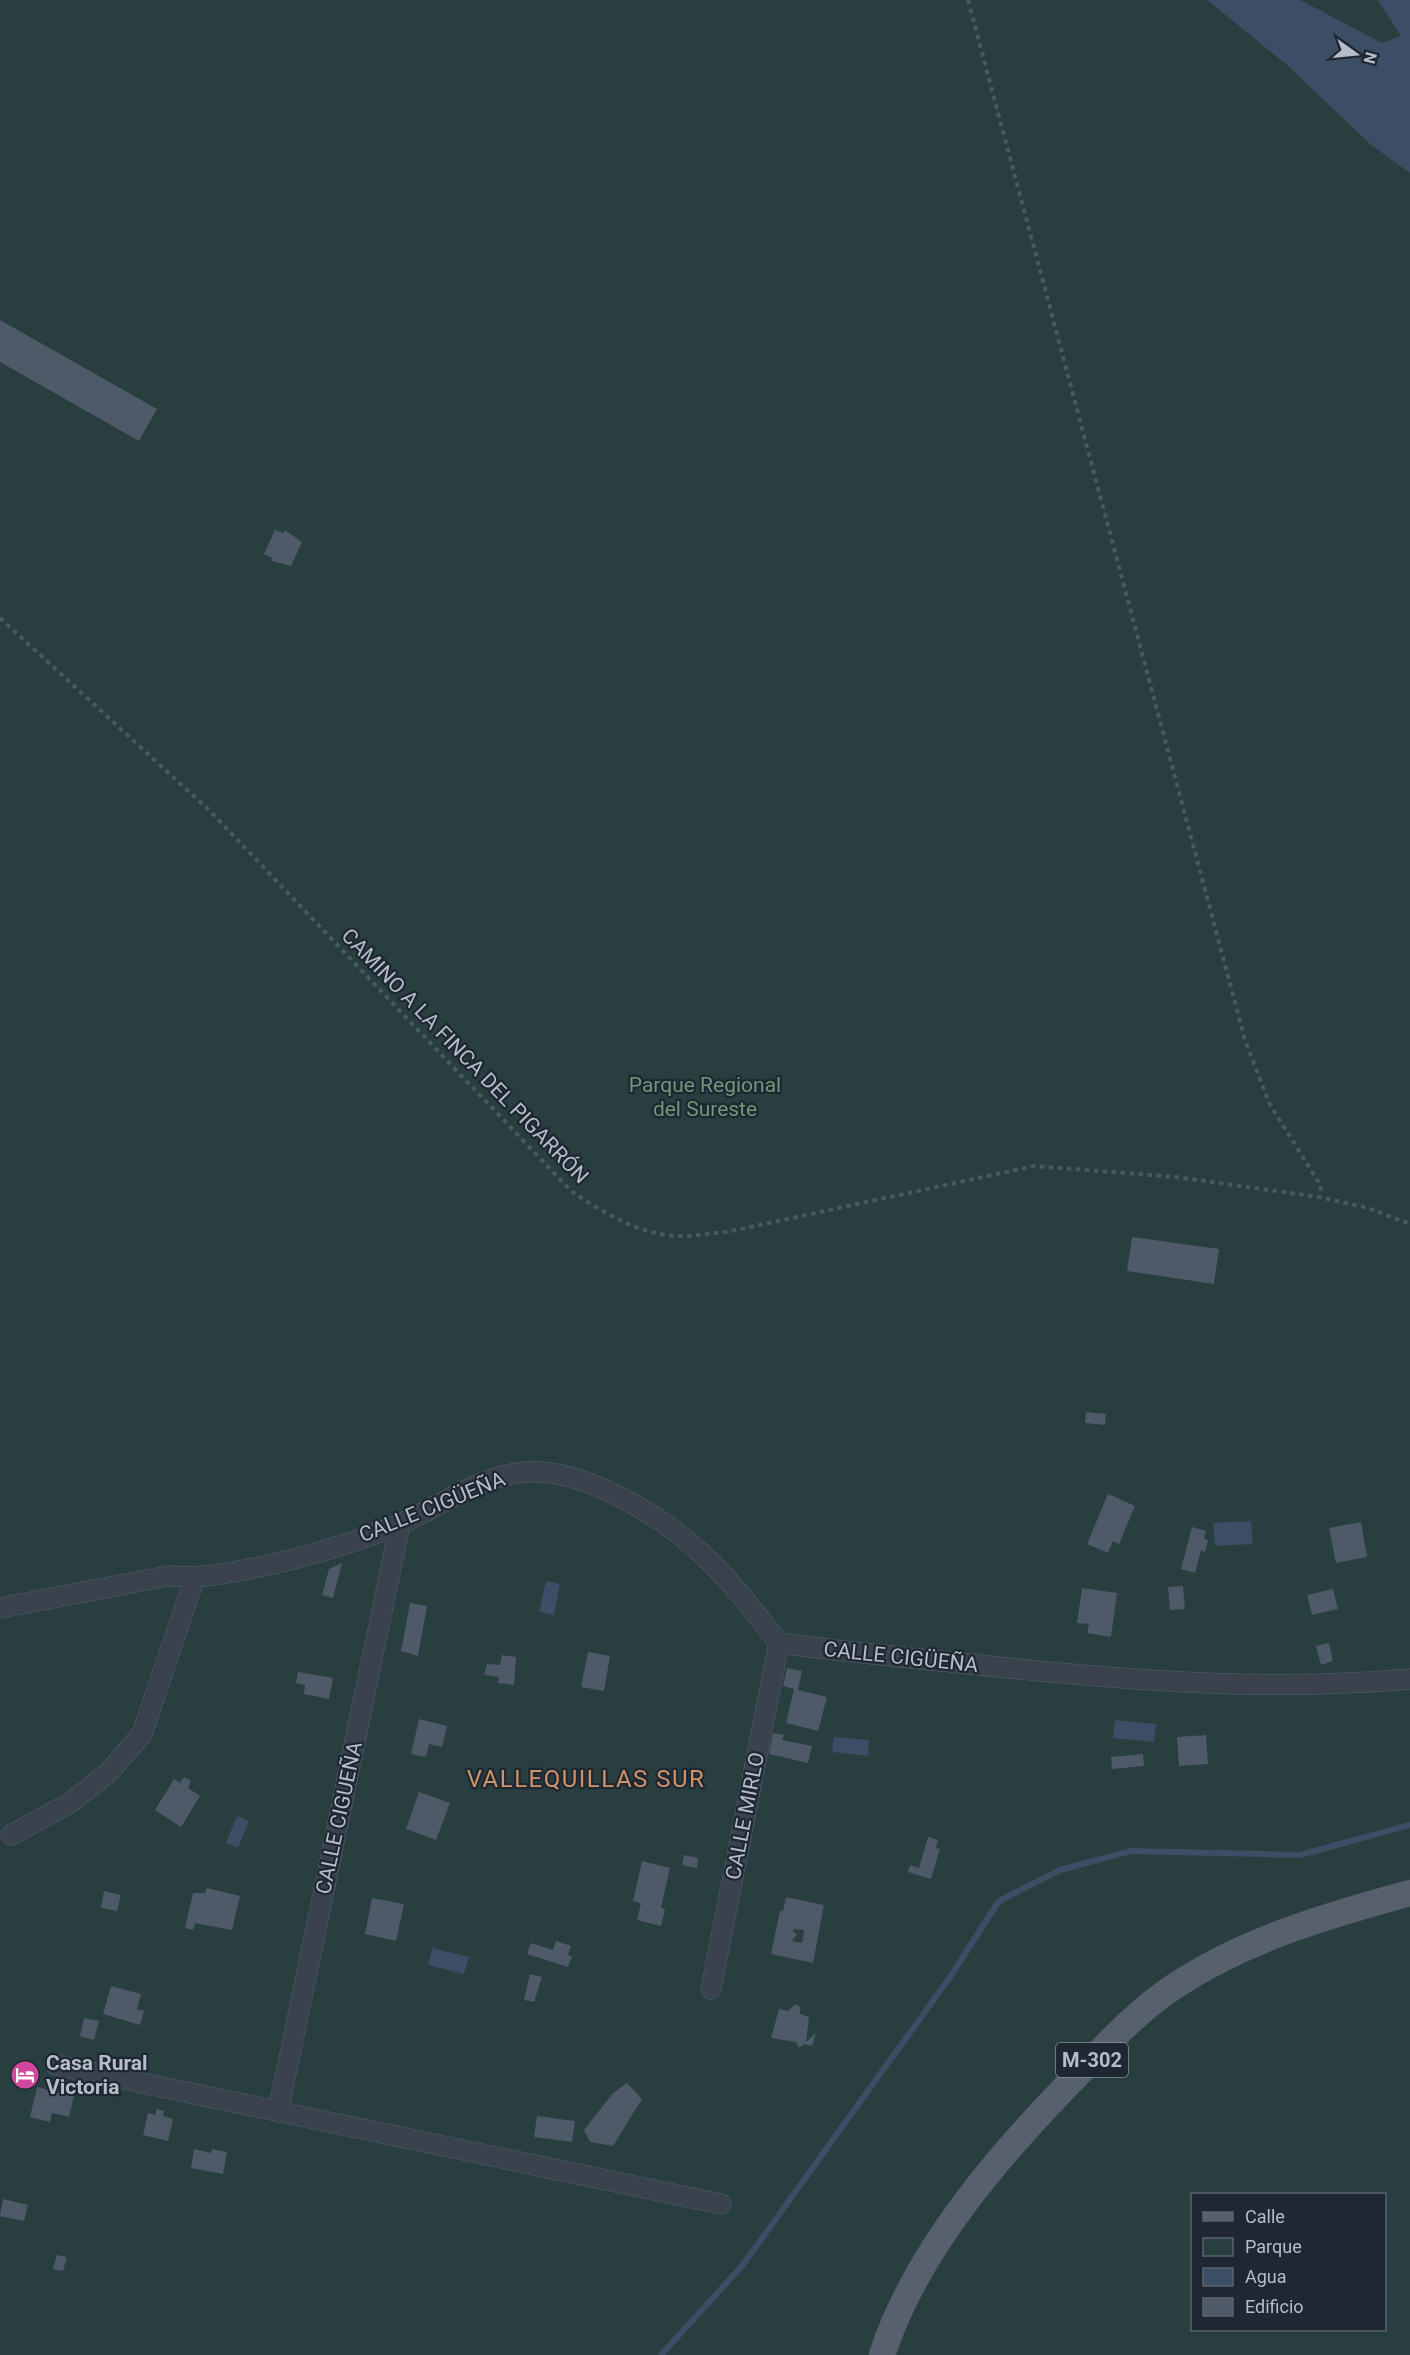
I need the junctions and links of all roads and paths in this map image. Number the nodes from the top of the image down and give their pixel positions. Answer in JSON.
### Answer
{"nodes":[{"id":1,"x":968,"y":0,"type":"edge"},
{"id":2,"x":0,"y":618,"type":"edge"},
{"id":3,"x":1319,"y":1197,"type":"junction"},
{"id":4,"x":1410,"y":1224,"type":"edge"},
{"id":5,"x":400,"y":1524,"type":"junction"},
{"id":6,"x":195,"y":1577,"type":"junction"},
{"id":7,"x":0,"y":1608,"type":"edge"},
{"id":8,"x":779,"y":1643,"type":"junction"},
{"id":9,"x":1410,"y":1679,"type":"edge"},
{"id":10,"x":11,"y":1836,"type":"dead end"},
{"id":11,"x":1410,"y":1893,"type":"edge"},
{"id":12,"x":711,"y":1989,"type":"dead end"},
{"id":13,"x":56,"y":2065,"type":"dead end"},
{"id":14,"x":278,"y":2112,"type":"junction"},
{"id":15,"x":721,"y":2204,"type":"dead end"},
{"id":16,"x":882,"y":2355,"type":"edge"}],
"edges":[{"from":1,"to":3,"type":"path"},
{"from":2,"to":3,"type":"path","name":"CAMINO A LA FINCA DEL PIGARRÓN"},
{"from":3,"to":4,"type":"path","name":"CAMINO A LA FINCA DEL PIGARRÓN"},
{"from":5,"to":6,"type":"street","name":"CALLE CIGÜEÑA"},
{"from":5,"to":8,"type":"street","name":"CALLE CIGÜEÑA"},
{"from":5,"to":14,"type":"street","name":"CALLE CIGUEÑA"},
{"from":6,"to":7,"type":"street","name":"CALLE CIGÜEÑA"},
{"from":6,"to":10,"type":"street"},
{"from":8,"to":9,"type":"street","name":"CALLE CIGÜEÑA"},
{"from":8,"to":12,"type":"street","name":"CALLE MIRLO"},
{"from":11,"to":16,"type":"main road","number":"M-302"},
{"from":13,"to":14,"type":"street"},
{"from":14,"to":15,"type":"street"}]}
